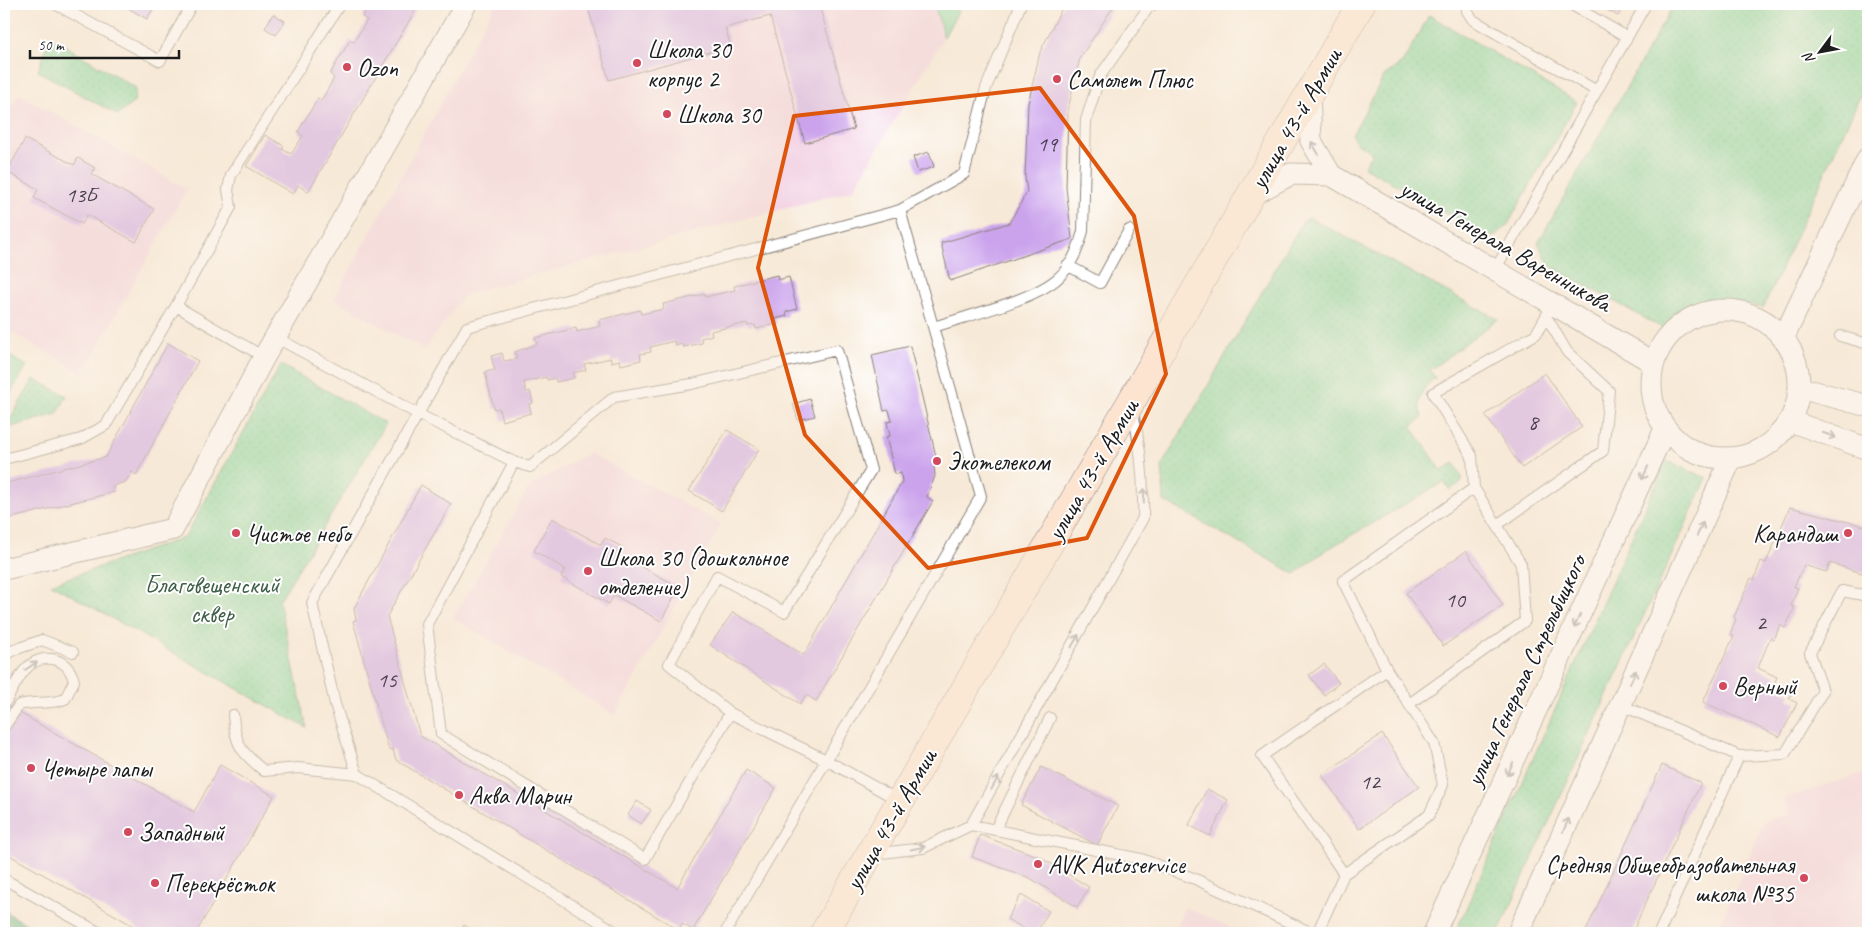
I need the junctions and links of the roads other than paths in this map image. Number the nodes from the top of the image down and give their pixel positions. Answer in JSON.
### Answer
{"nodes":[{"id":1,"x":54,"y":4,"type":"edge"},
{"id":2,"x":192,"y":4,"type":"edge"},
{"id":3,"x":340,"y":4,"type":"edge"},
{"id":4,"x":466,"y":4,"type":"edge"},
{"id":5,"x":1021,"y":4,"type":"edge"},
{"id":6,"x":1154,"y":4,"type":"edge"},
{"id":7,"x":1361,"y":4,"type":"edge"},
{"id":8,"x":1467,"y":4,"type":"edge"},
{"id":9,"x":1570,"y":4,"type":"edge"},
{"id":10,"x":1646,"y":4,"type":"edge"},
{"id":11,"x":1627,"y":37,"type":"junction"},
{"id":12,"x":1596,"y":91,"type":"junction"},
{"id":13,"x":1309,"y":93,"type":"junction"},
{"id":14,"x":1868,"y":158,"type":"edge"},
{"id":15,"x":1331,"y":175,"type":"junction"},
{"id":16,"x":1250,"y":196,"type":"junction"},
{"id":17,"x":900,"y":210,"type":"junction"},
{"id":18,"x":1129,"y":230,"type":"dead end"},
{"id":19,"x":1067,"y":265,"type":"junction"},
{"id":20,"x":1495,"y":270,"type":"junction"},
{"id":21,"x":176,"y":306,"type":"junction"},
{"id":22,"x":1550,"y":310,"type":"junction"},
{"id":23,"x":934,"y":327,"type":"junction"},
{"id":24,"x":1840,"y":336,"type":"dead end"},
{"id":25,"x":276,"y":337,"type":"junction"},
{"id":26,"x":1784,"y":337,"type":"junction"},
{"id":27,"x":1868,"y":344,"type":"edge"},
{"id":28,"x":264,"y":357,"type":"junction"},
{"id":29,"x":1654,"y":362,"type":"junction"},
{"id":30,"x":1800,"y":388,"type":"junction"},
{"id":31,"x":1130,"y":403,"type":"junction"},
{"id":32,"x":1868,"y":406,"type":"edge"},
{"id":33,"x":418,"y":414,"type":"junction"},
{"id":34,"x":1790,"y":421,"type":"junction"},
{"id":35,"x":1665,"y":429,"type":"junction"},
{"id":36,"x":1868,"y":449,"type":"edge"},
{"id":37,"x":4,"y":459,"type":"edge"},
{"id":38,"x":1731,"y":459,"type":"junction"},
{"id":39,"x":514,"y":462,"type":"junction"},
{"id":40,"x":1474,"y":488,"type":"junction"},
{"id":41,"x":1498,"y":526,"type":"junction"},
{"id":42,"x":4,"y":569,"type":"edge"},
{"id":43,"x":1868,"y":596,"type":"edge"},
{"id":44,"x":73,"y":652,"type":"dead end"},
{"id":45,"x":4,"y":656,"type":"edge"},
{"id":46,"x":1387,"y":670,"type":"junction"},
{"id":47,"x":1409,"y":704,"type":"junction"},
{"id":48,"x":1621,"y":704,"type":"junction"},
{"id":49,"x":4,"y":705,"type":"edge"},
{"id":50,"x":730,"y":713,"type":"junction"},
{"id":51,"x":233,"y":715,"type":"dead end"},
{"id":52,"x":1050,"y":718,"type":"dead end"},
{"id":53,"x":4,"y":728,"type":"edge"},
{"id":54,"x":1739,"y":756,"type":"junction"},
{"id":55,"x":826,"y":760,"type":"junction"},
{"id":56,"x":357,"y":774,"type":"junction"},
{"id":57,"x":897,"y":799,"type":"junction"},
{"id":58,"x":972,"y":825,"type":"junction"},
{"id":59,"x":995,"y":830,"type":"junction"},
{"id":60,"x":870,"y":854,"type":"junction"},
{"id":61,"x":1344,"y":874,"type":"junction"},
{"id":62,"x":4,"y":879,"type":"edge"},
{"id":63,"x":100,"y":933,"type":"edge"},
{"id":64,"x":618,"y":933,"type":"edge"},
{"id":65,"x":725,"y":933,"type":"edge"},
{"id":66,"x":824,"y":933,"type":"edge"},
{"id":67,"x":1312,"y":933,"type":"edge"},
{"id":68,"x":1317,"y":933,"type":"edge"},
{"id":69,"x":1434,"y":933,"type":"edge"},
{"id":70,"x":1518,"y":933,"type":"edge"},
{"id":71,"x":1659,"y":933,"type":"edge"}],
"edges":[{"from":1,"to":2,"type":"lane"},
{"from":3,"to":21,"type":"lane"},
{"from":4,"to":25,"type":"street"},
{"from":5,"to":17,"type":"lane"},
{"from":6,"to":19,"type":"lane"},
{"from":7,"to":13,"type":"main road","name":"улица 43-й Армии"},
{"from":8,"to":12,"type":"lane"},
{"from":9,"to":11,"type":"lane"},
{"from":10,"to":11,"type":"lane"},
{"from":11,"to":12,"type":"lane"},
{"from":12,"to":20,"type":"lane"},
{"from":15,"to":13,"type":"street","name":"улица Генерала Варенникова","one_way":true},
{"from":13,"to":16,"type":"main road","name":"улица 43-й Армии"},
{"from":14,"to":26,"type":"street"},
{"from":15,"to":16,"type":"street","name":"улица Генерала Варенникова"},
{"from":15,"to":20,"type":"street","name":"улица Генерала Варенникова"},
{"from":16,"to":31,"type":"main road","name":"улица 43-й Армии"},
{"from":17,"to":23,"type":"lane"},
{"from":17,"to":33,"type":"lane"},
{"from":18,"to":19,"type":"lane"},
{"from":19,"to":23,"type":"lane"},
{"from":20,"to":22,"type":"street","name":"улица Генерала Варенникова"},
{"from":21,"to":28,"type":"lane"},
{"from":21,"to":37,"type":"lane"},
{"from":22,"to":29,"type":"street","name":"улица Генерала Варенникова"},
{"from":22,"to":40,"type":"lane"},
{"from":22,"to":41,"type":"lane"},
{"from":23,"to":55,"type":"lane"},
{"from":24,"to":27,"type":"lane"},
{"from":25,"to":28,"type":"street"},
{"from":25,"to":33,"type":"lane"},
{"from":26,"to":29,"type":"street"},
{"from":26,"to":30,"type":"street"},
{"from":28,"to":42,"type":"street"},
{"from":29,"to":35,"type":"street"},
{"from":30,"to":32,"type":"street"},
{"from":30,"to":34,"type":"street"},
{"from":31,"to":57,"type":"main road","name":"улица 43-й Армии"},
{"from":58,"to":31,"type":"lane","one_way":true},
{"from":33,"to":39,"type":"lane"},
{"from":33,"to":56,"type":"lane"},
{"from":34,"to":36,"type":"street","one_way":true},
{"from":34,"to":38,"type":"street"},
{"from":35,"to":38,"type":"street"},
{"from":35,"to":69,"type":"street","name":"улица Генерала Стрельбицкого","one_way":true},
{"from":48,"to":38,"type":"street","one_way":true},
{"from":39,"to":50,"type":"lane"},
{"from":39,"to":50,"type":"lane"},
{"from":40,"to":41,"type":"lane"},
{"from":40,"to":46,"type":"lane"},
{"from":41,"to":47,"type":"lane"},
{"from":43,"to":54,"type":"lane"},
{"from":44,"to":45,"type":"lane"},
{"from":46,"to":47,"type":"lane"},
{"from":46,"to":61,"type":"lane"},
{"from":47,"to":61,"type":"lane"},
{"from":48,"to":54,"type":"lane"},
{"from":70,"to":48,"type":"street","one_way":true},
{"from":49,"to":53,"type":"lane","one_way":true},
{"from":50,"to":55,"type":"lane"},
{"from":51,"to":56,"type":"lane"},
{"from":52,"to":59,"type":"lane"},
{"from":54,"to":71,"type":"lane"},
{"from":55,"to":57,"type":"lane"},
{"from":55,"to":65,"type":"lane"},
{"from":56,"to":64,"type":"lane"},
{"from":57,"to":60,"type":"main road","name":"улица 43-й Армии"},
{"from":58,"to":59,"type":"lane"},
{"from":60,"to":58,"type":"lane","one_way":true},
{"from":59,"to":67,"type":"lane"},
{"from":60,"to":66,"type":"main road","name":"улица 43-й Армии"},
{"from":61,"to":68,"type":"lane"},
{"from":62,"to":63,"type":"lane"}]}
